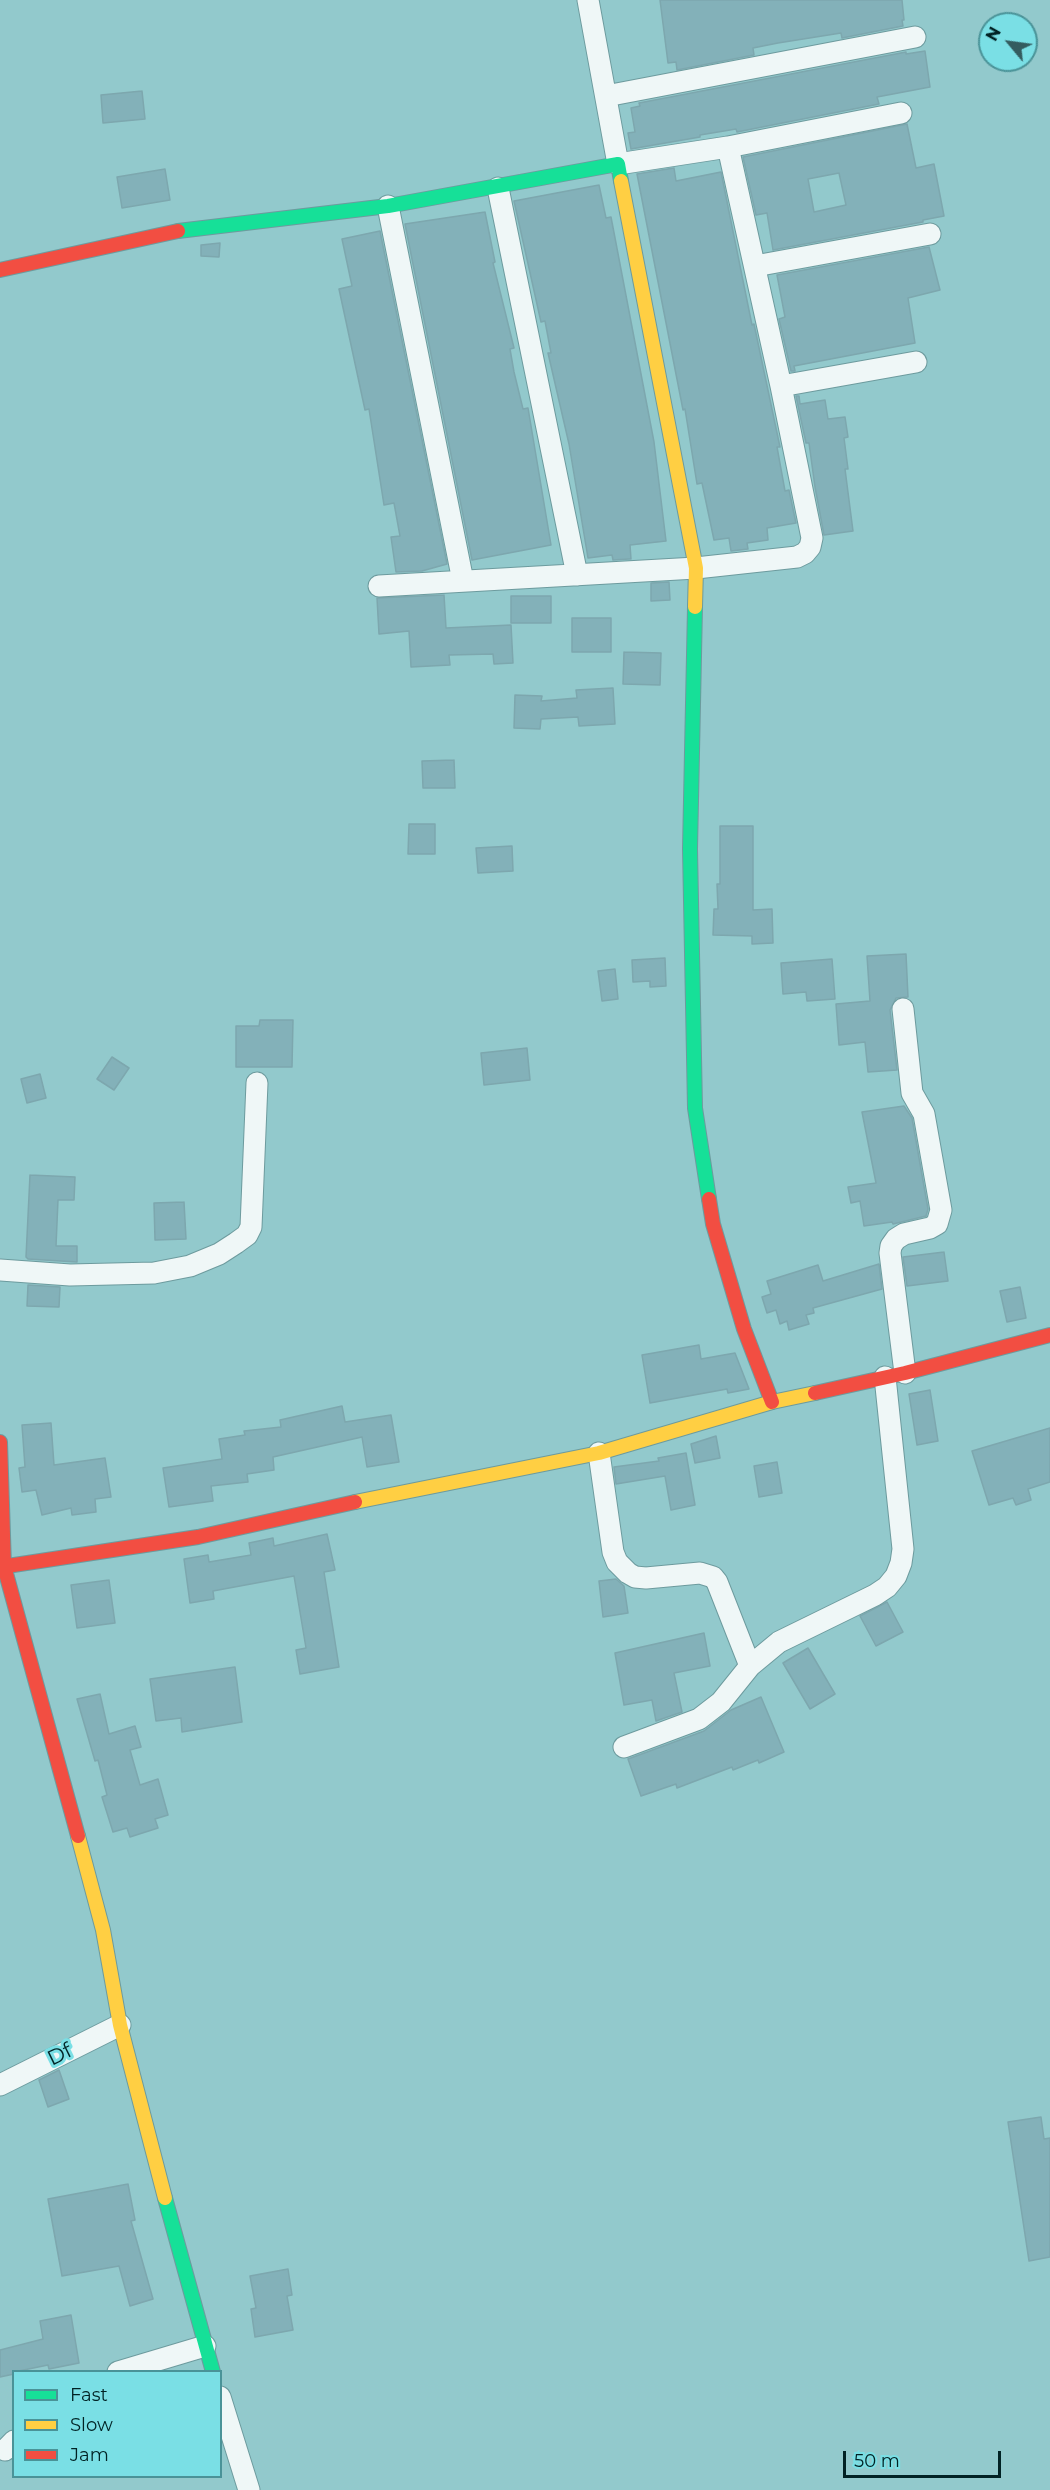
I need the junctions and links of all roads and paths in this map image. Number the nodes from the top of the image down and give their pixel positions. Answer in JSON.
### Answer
{"nodes":[{"id":1,"x":588,"y":0,"type":"edge"},
{"id":2,"x":915,"y":37,"type":"dead end"},
{"id":3,"x":606,"y":96,"type":"junction"},
{"id":4,"x":901,"y":113,"type":"dead end"},
{"id":5,"x":728,"y":147,"type":"junction"},
{"id":6,"x":618,"y":164,"type":"junction"},
{"id":7,"x":498,"y":188,"type":"junction"},
{"id":8,"x":388,"y":206,"type":"junction"},
{"id":9,"x":930,"y":234,"type":"dead end"},
{"id":10,"x":755,"y":266,"type":"junction"},
{"id":11,"x":0,"y":270,"type":"edge"},
{"id":12,"x":916,"y":362,"type":"dead end"},
{"id":13,"x":782,"y":386,"type":"junction"},
{"id":14,"x":696,"y":568,"type":"junction"},
{"id":15,"x":577,"y":575,"type":"junction"},
{"id":16,"x":463,"y":581,"type":"junction"},
{"id":17,"x":379,"y":586,"type":"dead end"},
{"id":18,"x":903,"y":1009,"type":"dead end"},
{"id":19,"x":257,"y":1083,"type":"dead end"},
{"id":20,"x":0,"y":1270,"type":"edge"},
{"id":21,"x":1050,"y":1335,"type":"edge"},
{"id":22,"x":895,"y":1375,"type":"junction"},
{"id":23,"x":772,"y":1402,"type":"junction"},
{"id":24,"x":0,"y":1442,"type":"edge"},
{"id":25,"x":599,"y":1453,"type":"junction"},
{"id":26,"x":2,"y":1567,"type":"edge"},
{"id":27,"x":750,"y":1666,"type":"junction"},
{"id":28,"x":624,"y":1746,"type":"dead end"},
{"id":29,"x":120,"y":2025,"type":"junction"},
{"id":30,"x":0,"y":2085,"type":"edge"},
{"id":31,"x":205,"y":2346,"type":"junction"},
{"id":32,"x":125,"y":2370,"type":"edge"},
{"id":33,"x":212,"y":2370,"type":"edge"},
{"id":34,"x":222,"y":2403,"type":"edge"},
{"id":35,"x":249,"y":2490,"type":"edge"}],
"edges":[{"from":1,"to":3,"type":"street"},
{"from":2,"to":3,"type":"street"},
{"from":3,"to":6,"type":"street"},
{"from":4,"to":5,"type":"street"},
{"from":5,"to":6,"type":"street"},
{"from":5,"to":10,"type":"street"},
{"from":6,"to":7,"type":"street"},
{"from":6,"to":14,"type":"street"},
{"from":7,"to":8,"type":"street"},
{"from":7,"to":15,"type":"street"},
{"from":8,"to":11,"type":"street"},
{"from":8,"to":16,"type":"street"},
{"from":9,"to":10,"type":"street"},
{"from":10,"to":13,"type":"street"},
{"from":12,"to":13,"type":"street"},
{"from":13,"to":14,"type":"street"},
{"from":14,"to":15,"type":"street"},
{"from":14,"to":23,"type":"street"},
{"from":15,"to":16,"type":"street"},
{"from":16,"to":17,"type":"street"},
{"from":18,"to":22,"type":"street"},
{"from":19,"to":20,"type":"street"},
{"from":21,"to":22,"type":"street"},
{"from":22,"to":23,"type":"street"},
{"from":22,"to":27,"type":"street"},
{"from":23,"to":25,"type":"street"},
{"from":24,"to":26,"type":"street"},
{"from":25,"to":26,"type":"street"},
{"from":25,"to":27,"type":"street"},
{"from":26,"to":29,"type":"street"},
{"from":27,"to":28,"type":"street"},
{"from":29,"to":30,"type":"street","name":"Df"},
{"from":29,"to":31,"type":"street"},
{"from":31,"to":32,"type":"street"},
{"from":31,"to":33,"type":"street"},
{"from":34,"to":35,"type":"street"}]}
